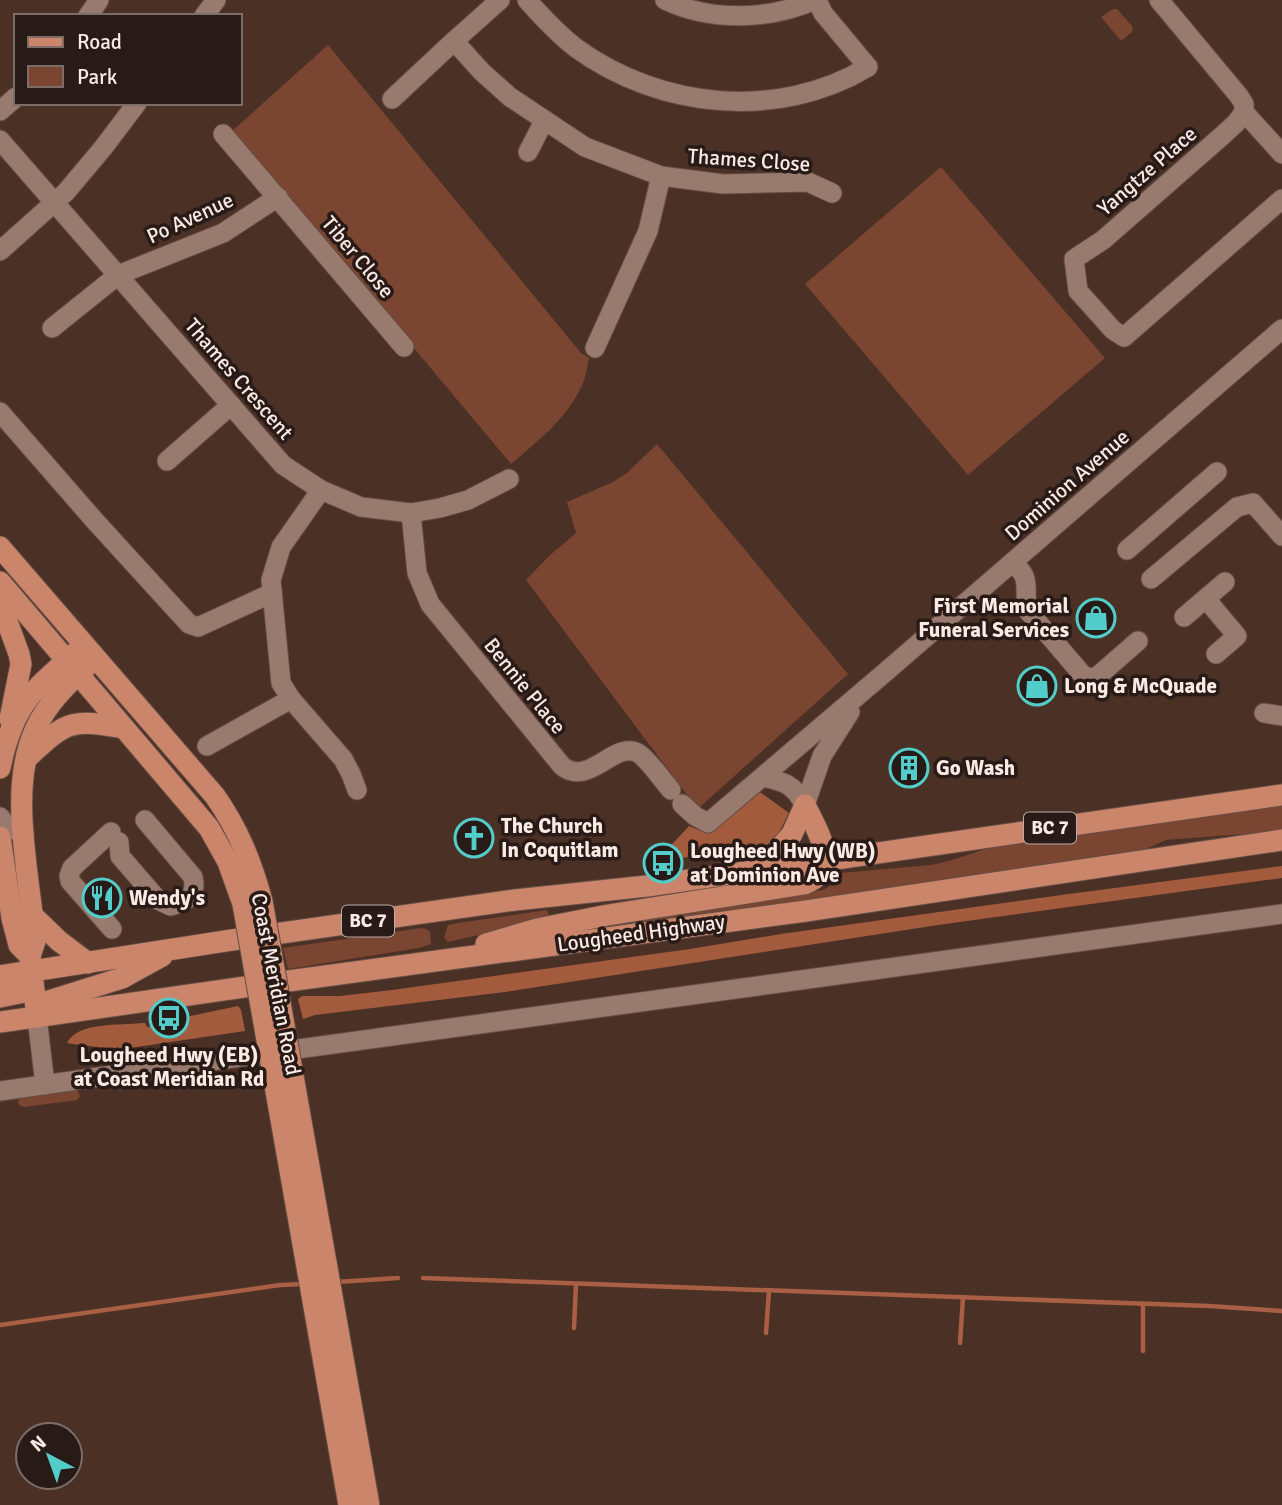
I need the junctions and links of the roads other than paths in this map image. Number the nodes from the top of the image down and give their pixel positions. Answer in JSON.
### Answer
{"nodes":[{"id":1,"x":500,"y":0,"type":"edge"},
{"id":2,"x":527,"y":0,"type":"edge"},
{"id":3,"x":665,"y":0,"type":"edge"},
{"id":4,"x":816,"y":0,"type":"edge"},
{"id":5,"x":1159,"y":0,"type":"edge"},
{"id":6,"x":454,"y":41,"type":"junction"},
{"id":7,"x":14,"y":99,"type":"edge"},
{"id":8,"x":392,"y":99,"type":"dead end"},
{"id":9,"x":135,"y":105,"type":"edge"},
{"id":10,"x":0,"y":111,"type":"edge"},
{"id":11,"x":1244,"y":112,"type":"junction"},
{"id":12,"x":544,"y":121,"type":"junction"},
{"id":13,"x":223,"y":134,"type":"dead end"},
{"id":14,"x":0,"y":140,"type":"edge"},
{"id":15,"x":528,"y":152,"type":"dead end"},
{"id":16,"x":1282,"y":154,"type":"edge"},
{"id":17,"x":661,"y":176,"type":"junction"},
{"id":18,"x":832,"y":194,"type":"dead end"},
{"id":19,"x":278,"y":197,"type":"junction"},
{"id":20,"x":1282,"y":199,"type":"edge"},
{"id":21,"x":54,"y":203,"type":"junction"},
{"id":22,"x":0,"y":251,"type":"edge"},
{"id":23,"x":118,"y":275,"type":"junction"},
{"id":24,"x":52,"y":328,"type":"dead end"},
{"id":25,"x":1282,"y":329,"type":"edge"},
{"id":26,"x":404,"y":347,"type":"dead end"},
{"id":27,"x":595,"y":348,"type":"dead end"},
{"id":28,"x":231,"y":405,"type":"junction"},
{"id":29,"x":0,"y":412,"type":"edge"},
{"id":30,"x":167,"y":461,"type":"dead end"},
{"id":31,"x":1217,"y":472,"type":"dead end"},
{"id":32,"x":509,"y":480,"type":"dead end"},
{"id":33,"x":321,"y":490,"type":"junction"},
{"id":34,"x":411,"y":513,"type":"junction"},
{"id":35,"x":1282,"y":536,"type":"edge"},
{"id":36,"x":0,"y":547,"type":"edge"},
{"id":37,"x":1127,"y":550,"type":"dead end"},
{"id":38,"x":1013,"y":562,"type":"junction"},
{"id":39,"x":1151,"y":579,"type":"dead end"},
{"id":40,"x":0,"y":582,"type":"edge"},
{"id":41,"x":1225,"y":582,"type":"dead end"},
{"id":42,"x":272,"y":593,"type":"junction"},
{"id":43,"x":1206,"y":599,"type":"junction"},
{"id":44,"x":0,"y":602,"type":"edge"},
{"id":45,"x":1184,"y":617,"type":"dead end"},
{"id":46,"x":1138,"y":640,"type":"dead end"},
{"id":47,"x":90,"y":651,"type":"junction"},
{"id":48,"x":1216,"y":654,"type":"dead end"},
{"id":49,"x":72,"y":668,"type":"junction"},
{"id":50,"x":882,"y":676,"type":"junction"},
{"id":51,"x":292,"y":699,"type":"junction"},
{"id":52,"x":124,"y":728,"type":"junction"},
{"id":53,"x":5,"y":745,"type":"junction"},
{"id":54,"x":207,"y":746,"type":"dead end"},
{"id":55,"x":27,"y":758,"type":"junction"},
{"id":56,"x":0,"y":768,"type":"edge"},
{"id":57,"x":762,"y":778,"type":"junction"},
{"id":58,"x":357,"y":790,"type":"dead end"},
{"id":59,"x":1282,"y":795,"type":"edge"},
{"id":60,"x":805,"y":805,"type":"junction"},
{"id":61,"x":0,"y":817,"type":"edge"},
{"id":62,"x":143,"y":822,"type":"dead end"},
{"id":63,"x":708,"y":823,"type":"joint"},
{"id":64,"x":24,"y":834,"type":"junction"},
{"id":65,"x":1282,"y":840,"type":"edge"},
{"id":66,"x":1,"y":848,"type":"edge"},
{"id":67,"x":825,"y":860,"type":"junction"},
{"id":68,"x":762,"y":869,"type":"junction"},
{"id":69,"x":253,"y":902,"type":"junction"},
{"id":70,"x":1282,"y":914,"type":"edge"},
{"id":71,"x":33,"y":916,"type":"junction"},
{"id":72,"x":12,"y":918,"type":"junction"},
{"id":73,"x":112,"y":929,"type":"dead end"},
{"id":74,"x":0,"y":938,"type":"edge"},
{"id":75,"x":176,"y":948,"type":"junction"},
{"id":76,"x":89,"y":963,"type":"junction"},
{"id":77,"x":422,"y":964,"type":"junction"},
{"id":78,"x":0,"y":976,"type":"edge"},
{"id":79,"x":34,"y":988,"type":"junction"},
{"id":80,"x":0,"y":997,"type":"edge"},
{"id":81,"x":0,"y":1023,"type":"edge"},
{"id":82,"x":45,"y":1085,"type":"junction"},
{"id":83,"x":0,"y":1091,"type":"edge"},
{"id":84,"x":349,"y":1505,"type":"edge"},
{"id":85,"x":369,"y":1505,"type":"edge"}],
"edges":[{"from":1,"to":6,"type":"street"},
{"from":2,"to":4,"type":"street"},
{"from":3,"to":4,"type":"street"},
{"from":5,"to":11,"type":"street"},
{"from":6,"to":8,"type":"street"},
{"from":6,"to":12,"type":"street"},
{"from":7,"to":10,"type":"street"},
{"from":9,"to":21,"type":"street"},
{"from":11,"to":16,"type":"street"},
{"from":11,"to":20,"type":"street","name":"Yangtze Place"},
{"from":12,"to":15,"type":"street"},
{"from":12,"to":17,"type":"street"},
{"from":13,"to":19,"type":"street","name":"Tiber Close"},
{"from":14,"to":21,"type":"street","name":"Thames Crescent"},
{"from":17,"to":18,"type":"street","name":"Thames Close"},
{"from":17,"to":27,"type":"street"},
{"from":19,"to":23,"type":"street","name":"Po Avenue"},
{"from":19,"to":26,"type":"street","name":"Tiber Close"},
{"from":21,"to":22,"type":"street"},
{"from":21,"to":23,"type":"street","name":"Thames Crescent"},
{"from":23,"to":24,"type":"street","name":"Po Avenue"},
{"from":23,"to":28,"type":"street","name":"Thames Crescent"},
{"from":25,"to":38,"type":"street","name":"Dominion Avenue"},
{"from":28,"to":30,"type":"street"},
{"from":28,"to":33,"type":"street","name":"Thames Crescent"},
{"from":29,"to":42,"type":"street"},
{"from":31,"to":37,"type":"street"},
{"from":32,"to":34,"type":"street","name":"Thames Crescent"},
{"from":33,"to":34,"type":"street","name":"Thames Crescent"},
{"from":33,"to":42,"type":"street"},
{"from":34,"to":63,"type":"street","name":"Bennie Place"},
{"from":35,"to":39,"type":"street"},
{"from":36,"to":47,"type":"main road","name":"Coast Meridian Road"},
{"from":38,"to":46,"type":"street"},
{"from":38,"to":50,"type":"street","name":"Dominion Avenue"},
{"from":40,"to":49,"type":"main road","name":"Coast Meridian Road"},
{"from":41,"to":43,"type":"street"},
{"from":42,"to":51,"type":"street"},
{"from":43,"to":45,"type":"street"},
{"from":43,"to":48,"type":"street"},
{"from":44,"to":53,"type":"main road"},
{"from":47,"to":49,"type":"main road"},
{"from":47,"to":69,"type":"main road","name":"Coast Meridian Road"},
{"from":49,"to":52,"type":"main road","name":"Coast Meridian Road"},
{"from":49,"to":53,"type":"main road"},
{"from":49,"to":55,"type":"main road"},
{"from":50,"to":57,"type":"street","name":"Dominion Avenue"},
{"from":50,"to":60,"type":"street","name":"Dominion Avenue"},
{"from":51,"to":54,"type":"street"},
{"from":51,"to":58,"type":"street"},
{"from":52,"to":55,"type":"main road"},
{"from":52,"to":69,"type":"main road","name":"Coast Meridian Road"},
{"from":53,"to":56,"type":"main road"},
{"from":55,"to":64,"type":"main road"},
{"from":57,"to":60,"type":"street"},
{"from":57,"to":63,"type":"street","name":"Dominion Avenue"},
{"from":59,"to":67,"type":"main road","name":"Lougheed Highway","number":"BC 7"},
{"from":60,"to":67,"type":"main road"},
{"from":60,"to":68,"type":"main road"},
{"from":61,"to":64,"type":"street"},
{"from":62,"to":73,"type":"street"},
{"from":64,"to":71,"type":"main road"},
{"from":65,"to":77,"type":"main road","name":"Lougheed Highway","number":"BC 7"},
{"from":66,"to":72,"type":"main road"},
{"from":67,"to":68,"type":"main road","name":"Lougheed Highway","number":"BC 7"},
{"from":67,"to":77,"type":"main road"},
{"from":68,"to":75,"type":"main road","name":"Lougheed Highway","number":"BC 7"},
{"from":69,"to":84,"type":"main road","name":"Coast Meridian Road","bridge":true},
{"from":69,"to":85,"type":"main road","name":"Coast Meridian Road","bridge":true},
{"from":70,"to":82,"type":"street"},
{"from":71,"to":76,"type":"main road"},
{"from":71,"to":79,"type":"main road"},
{"from":72,"to":74,"type":"main road"},
{"from":72,"to":79,"type":"main road"},
{"from":75,"to":76,"type":"main road","name":"Lougheed Highway","number":"BC 7"},
{"from":75,"to":79,"type":"main road"},
{"from":76,"to":79,"type":"main road","name":"Lougheed Highway","number":"BC 7"},
{"from":77,"to":79,"type":"main road","name":"Lougheed Highway","number":"BC 7"},
{"from":78,"to":79,"type":"main road","name":"Lougheed Highway","number":"BC 7"},
{"from":79,"to":80,"type":"main road"},
{"from":79,"to":81,"type":"main road","name":"Lougheed Highway","number":"BC 7"},
{"from":79,"to":82,"type":"street"},
{"from":82,"to":83,"type":"street"}]}
